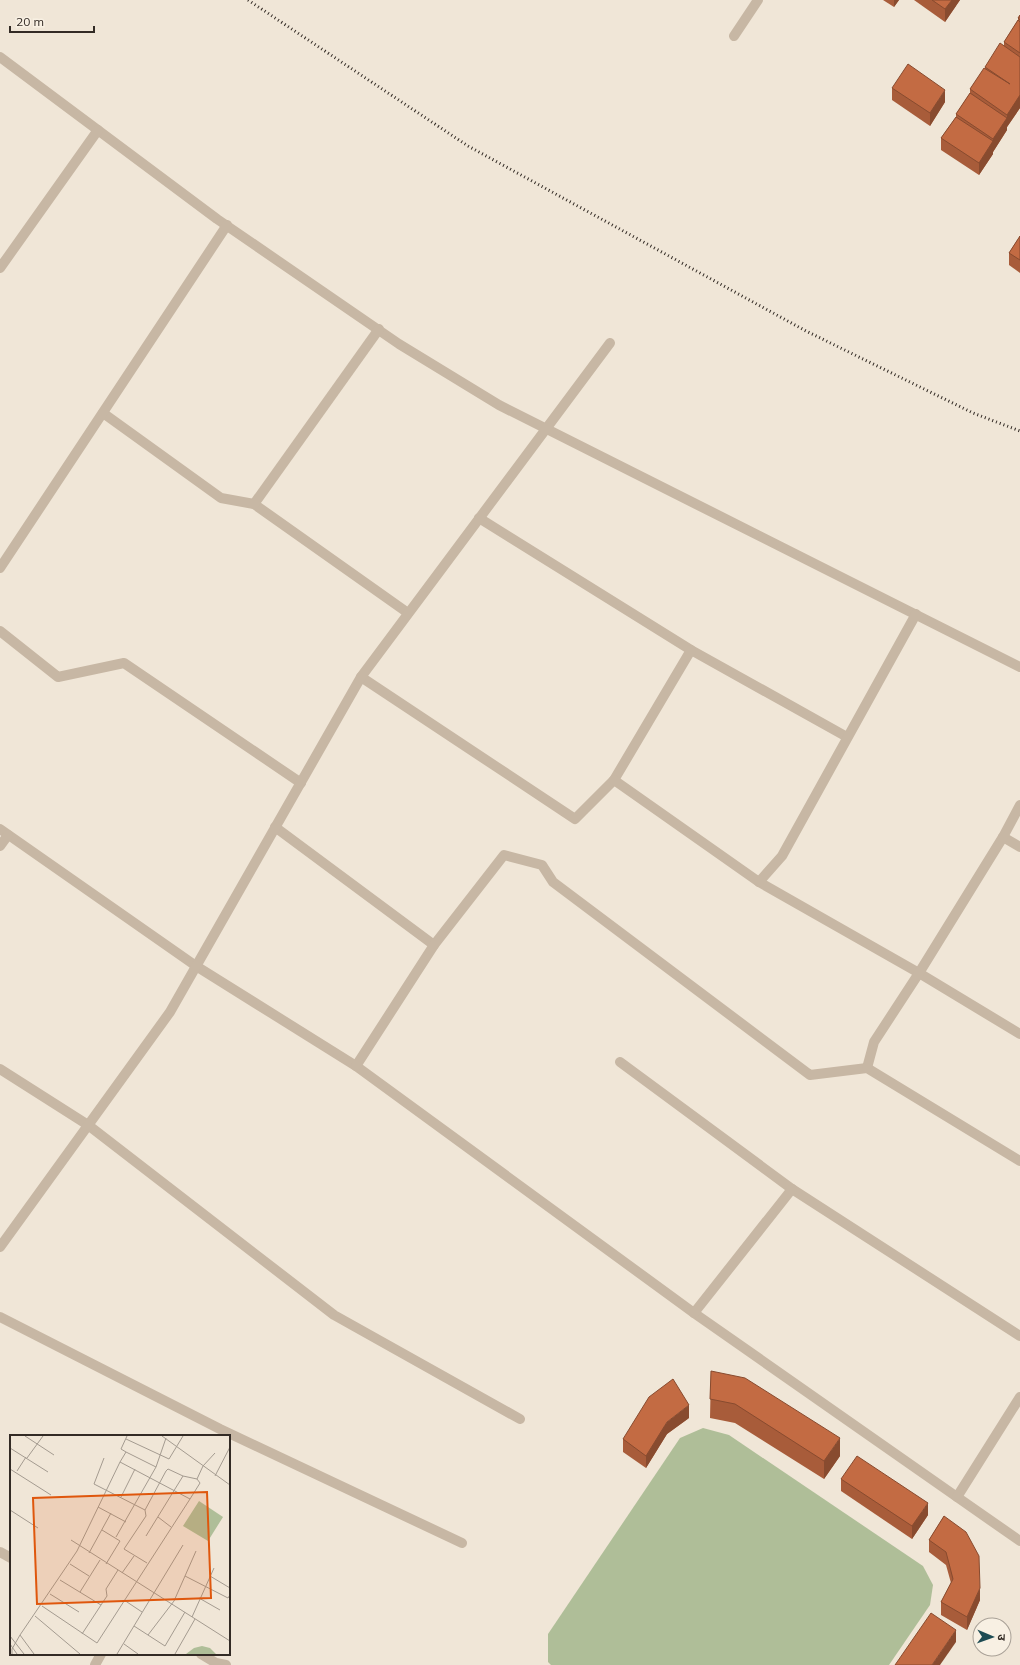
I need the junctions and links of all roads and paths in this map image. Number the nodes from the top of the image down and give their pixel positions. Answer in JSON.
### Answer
{"nodes":[{"id":1,"x":758,"y":0,"type":"edge"},
{"id":2,"x":734,"y":36,"type":"dead end"},
{"id":3,"x":0,"y":57,"type":"edge"},
{"id":4,"x":98,"y":130,"type":"junction"},
{"id":5,"x":228,"y":225,"type":"junction"},
{"id":6,"x":0,"y":268,"type":"edge"},
{"id":7,"x":379,"y":329,"type":"junction"},
{"id":8,"x":610,"y":343,"type":"dead end"},
{"id":9,"x":103,"y":413,"type":"junction"},
{"id":10,"x":547,"y":428,"type":"junction"},
{"id":11,"x":254,"y":504,"type":"junction"},
{"id":12,"x":479,"y":518,"type":"junction"},
{"id":13,"x":0,"y":568,"type":"edge"},
{"id":14,"x":408,"y":613,"type":"junction"},
{"id":15,"x":916,"y":614,"type":"junction"},
{"id":16,"x":0,"y":631,"type":"edge"},
{"id":17,"x":691,"y":650,"type":"junction"},
{"id":18,"x":1020,"y":667,"type":"edge"},
{"id":19,"x":361,"y":677,"type":"junction"},
{"id":20,"x":847,"y":737,"type":"junction"},
{"id":21,"x":614,"y":780,"type":"junction"},
{"id":22,"x":301,"y":783,"type":"junction"},
{"id":23,"x":1020,"y":805,"type":"edge"},
{"id":24,"x":275,"y":827,"type":"junction"},
{"id":25,"x":4,"y":832,"type":"edge"},
{"id":26,"x":1003,"y":836,"type":"junction"},
{"id":27,"x":0,"y":846,"type":"edge"},
{"id":28,"x":1020,"y":846,"type":"edge"},
{"id":29,"x":759,"y":882,"type":"junction"},
{"id":30,"x":434,"y":945,"type":"junction"},
{"id":31,"x":196,"y":966,"type":"junction"},
{"id":32,"x":919,"y":973,"type":"junction"},
{"id":33,"x":1020,"y":1034,"type":"edge"},
{"id":34,"x":620,"y":1062,"type":"dead end"},
{"id":35,"x":356,"y":1066,"type":"junction"},
{"id":36,"x":867,"y":1068,"type":"junction"},
{"id":37,"x":0,"y":1069,"type":"edge"},
{"id":38,"x":88,"y":1125,"type":"junction"},
{"id":39,"x":1020,"y":1161,"type":"edge"},
{"id":40,"x":792,"y":1190,"type":"junction"},
{"id":41,"x":0,"y":1248,"type":"edge"},
{"id":42,"x":694,"y":1313,"type":"junction"},
{"id":43,"x":0,"y":1317,"type":"edge"},
{"id":44,"x":1020,"y":1336,"type":"edge"},
{"id":45,"x":1020,"y":1397,"type":"edge"},
{"id":46,"x":520,"y":1419,"type":"dead end"},
{"id":47,"x":219,"y":1432,"type":"edge"},
{"id":48,"x":230,"y":1437,"type":"edge"},
{"id":49,"x":957,"y":1497,"type":"junction"},
{"id":50,"x":1020,"y":1541,"type":"edge"},
{"id":51,"x":462,"y":1543,"type":"dead end"},
{"id":52,"x":100,"y":1655,"type":"edge"},
{"id":53,"x":203,"y":1655,"type":"edge"},
{"id":54,"x":219,"y":1664,"type":"edge"},
{"id":55,"x":95,"y":1665,"type":"edge"}],
"edges":[{"from":1,"to":2,"type":"street"},
{"from":3,"to":4,"type":"street"},
{"from":4,"to":5,"type":"street"},
{"from":4,"to":6,"type":"street"},
{"from":5,"to":7,"type":"street"},
{"from":5,"to":9,"type":"street"},
{"from":7,"to":10,"type":"street"},
{"from":7,"to":11,"type":"street"},
{"from":8,"to":10,"type":"street"},
{"from":9,"to":11,"type":"street"},
{"from":9,"to":13,"type":"street"},
{"from":10,"to":12,"type":"street"},
{"from":10,"to":15,"type":"street"},
{"from":11,"to":14,"type":"street"},
{"from":12,"to":14,"type":"street"},
{"from":12,"to":17,"type":"street"},
{"from":14,"to":19,"type":"street"},
{"from":15,"to":18,"type":"street"},
{"from":15,"to":20,"type":"street"},
{"from":16,"to":22,"type":"street"},
{"from":17,"to":20,"type":"street"},
{"from":17,"to":21,"type":"street"},
{"from":19,"to":21,"type":"street"},
{"from":19,"to":22,"type":"street"},
{"from":20,"to":29,"type":"street"},
{"from":21,"to":29,"type":"street"},
{"from":22,"to":24,"type":"street"},
{"from":23,"to":26,"type":"street"},
{"from":24,"to":30,"type":"street"},
{"from":24,"to":31,"type":"street"},
{"from":25,"to":27,"type":"street"},
{"from":25,"to":31,"type":"street"},
{"from":26,"to":28,"type":"street"},
{"from":26,"to":32,"type":"street"},
{"from":29,"to":32,"type":"street"},
{"from":30,"to":35,"type":"street"},
{"from":30,"to":36,"type":"street"},
{"from":31,"to":35,"type":"street"},
{"from":31,"to":38,"type":"street"},
{"from":32,"to":33,"type":"street"},
{"from":32,"to":36,"type":"street"},
{"from":34,"to":40,"type":"street"},
{"from":35,"to":42,"type":"street"},
{"from":36,"to":39,"type":"street"},
{"from":37,"to":38,"type":"street"},
{"from":38,"to":41,"type":"street"},
{"from":38,"to":46,"type":"street"},
{"from":40,"to":42,"type":"street"},
{"from":40,"to":44,"type":"street"},
{"from":42,"to":49,"type":"street"},
{"from":43,"to":47,"type":"street"},
{"from":45,"to":49,"type":"street"},
{"from":48,"to":51,"type":"street"},
{"from":49,"to":50,"type":"street"},
{"from":52,"to":55,"type":"street"},
{"from":53,"to":54,"type":"street"}]}
